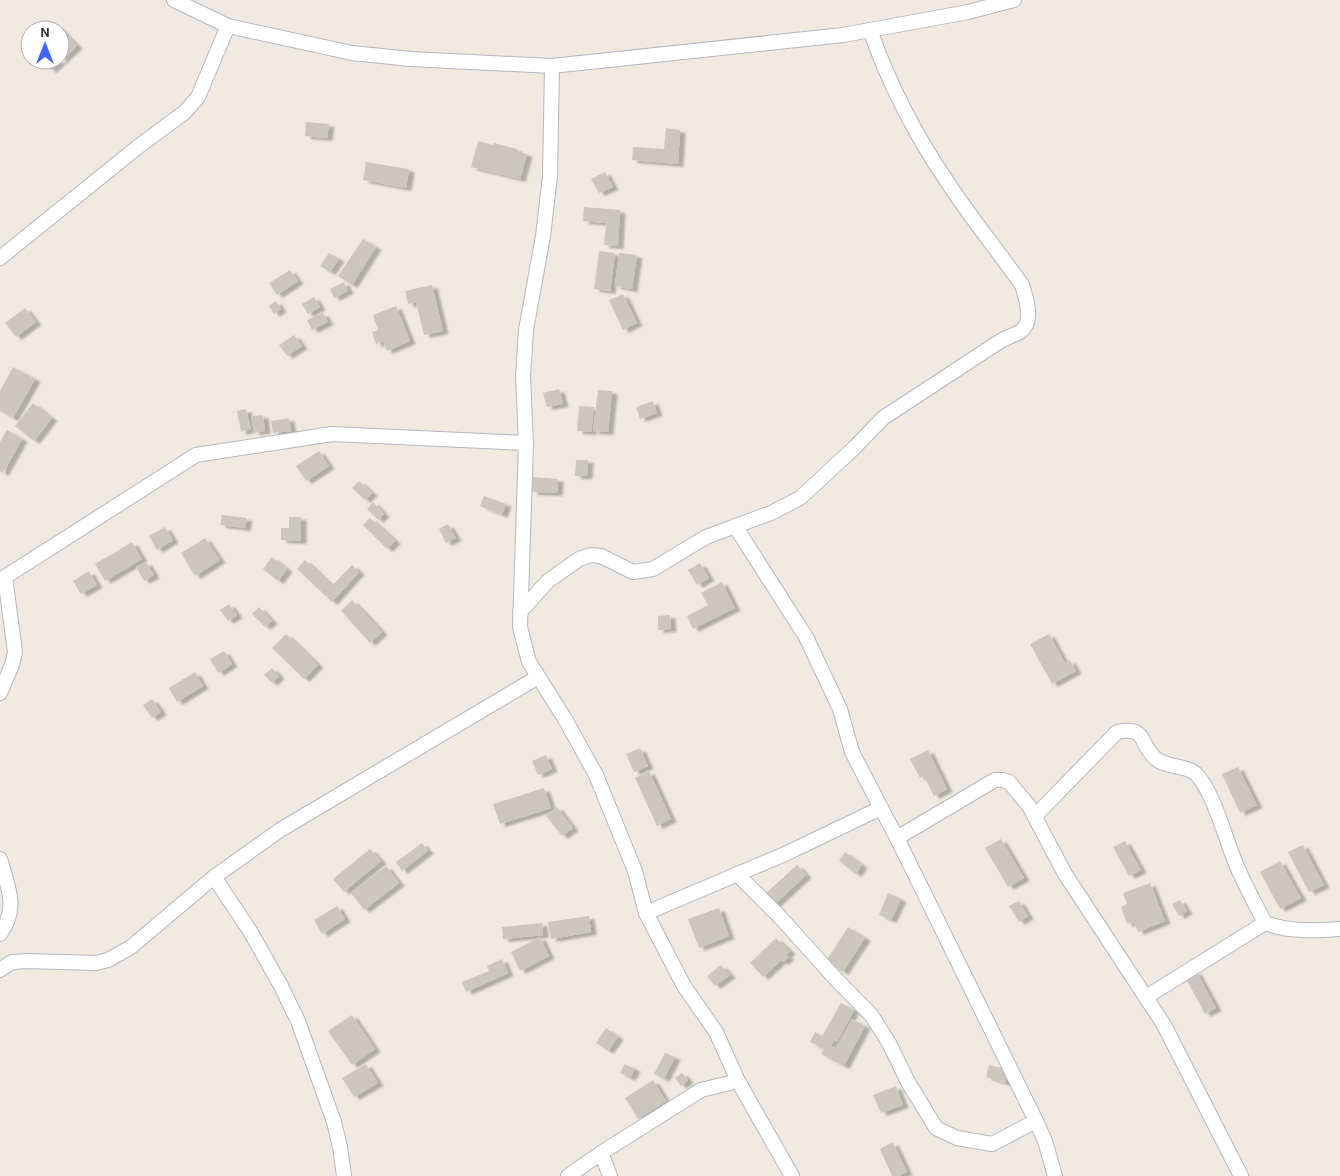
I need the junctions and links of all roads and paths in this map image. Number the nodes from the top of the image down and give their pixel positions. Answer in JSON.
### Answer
{"nodes":[{"id":1,"x":174,"y":0,"type":"edge"},
{"id":2,"x":1014,"y":0,"type":"edge"},
{"id":3,"x":228,"y":26,"type":"junction"},
{"id":4,"x":870,"y":30,"type":"junction"},
{"id":5,"x":552,"y":66,"type":"junction"},
{"id":6,"x":0,"y":258,"type":"edge"},
{"id":7,"x":526,"y":443,"type":"junction"},
{"id":8,"x":734,"y":526,"type":"junction"},
{"id":9,"x":2,"y":575,"type":"edge"},
{"id":10,"x":520,"y":612,"type":"junction"},
{"id":11,"x":538,"y":677,"type":"junction"},
{"id":12,"x":0,"y":693,"type":"edge"},
{"id":13,"x":881,"y":808,"type":"junction"},
{"id":14,"x":1035,"y":816,"type":"junction"},
{"id":15,"x":897,"y":838,"type":"junction"},
{"id":16,"x":0,"y":859,"type":"edge"},
{"id":17,"x":737,"y":874,"type":"junction"},
{"id":18,"x":214,"y":878,"type":"junction"},
{"id":19,"x":646,"y":913,"type":"junction"},
{"id":20,"x":1265,"y":922,"type":"junction"},
{"id":21,"x":1340,"y":929,"type":"edge"},
{"id":22,"x":0,"y":934,"type":"edge"},
{"id":23,"x":0,"y":970,"type":"edge"},
{"id":24,"x":1146,"y":997,"type":"junction"},
{"id":25,"x":738,"y":1081,"type":"junction"},
{"id":26,"x":1036,"y":1121,"type":"junction"},
{"id":27,"x":600,"y":1152,"type":"junction"},
{"id":28,"x":344,"y":1176,"type":"edge"},
{"id":29,"x":568,"y":1176,"type":"edge"},
{"id":30,"x":610,"y":1176,"type":"edge"},
{"id":31,"x":792,"y":1176,"type":"edge"},
{"id":32,"x":1055,"y":1176,"type":"edge"},
{"id":33,"x":1240,"y":1176,"type":"edge"}],
"edges":[{"from":1,"to":3,"type":"street"},
{"from":2,"to":4,"type":"street"},
{"from":3,"to":5,"type":"street"},
{"from":3,"to":6,"type":"street"},
{"from":4,"to":5,"type":"street"},
{"from":4,"to":8,"type":"street"},
{"from":5,"to":7,"type":"street"},
{"from":7,"to":9,"type":"street"},
{"from":7,"to":10,"type":"street"},
{"from":8,"to":10,"type":"street"},
{"from":8,"to":13,"type":"street"},
{"from":9,"to":12,"type":"street"},
{"from":10,"to":11,"type":"street"},
{"from":11,"to":18,"type":"street"},
{"from":11,"to":19,"type":"street"},
{"from":13,"to":15,"type":"street"},
{"from":13,"to":17,"type":"street"},
{"from":14,"to":15,"type":"street"},
{"from":14,"to":20,"type":"street"},
{"from":14,"to":24,"type":"street"},
{"from":15,"to":26,"type":"street"},
{"from":16,"to":22,"type":"street"},
{"from":17,"to":19,"type":"street"},
{"from":17,"to":26,"type":"street"},
{"from":18,"to":23,"type":"street"},
{"from":18,"to":28,"type":"street"},
{"from":19,"to":25,"type":"street"},
{"from":20,"to":21,"type":"street"},
{"from":20,"to":24,"type":"street"},
{"from":24,"to":33,"type":"street"},
{"from":25,"to":27,"type":"street"},
{"from":25,"to":31,"type":"street"},
{"from":26,"to":32,"type":"street"},
{"from":27,"to":29,"type":"street"},
{"from":27,"to":30,"type":"street"}]}
